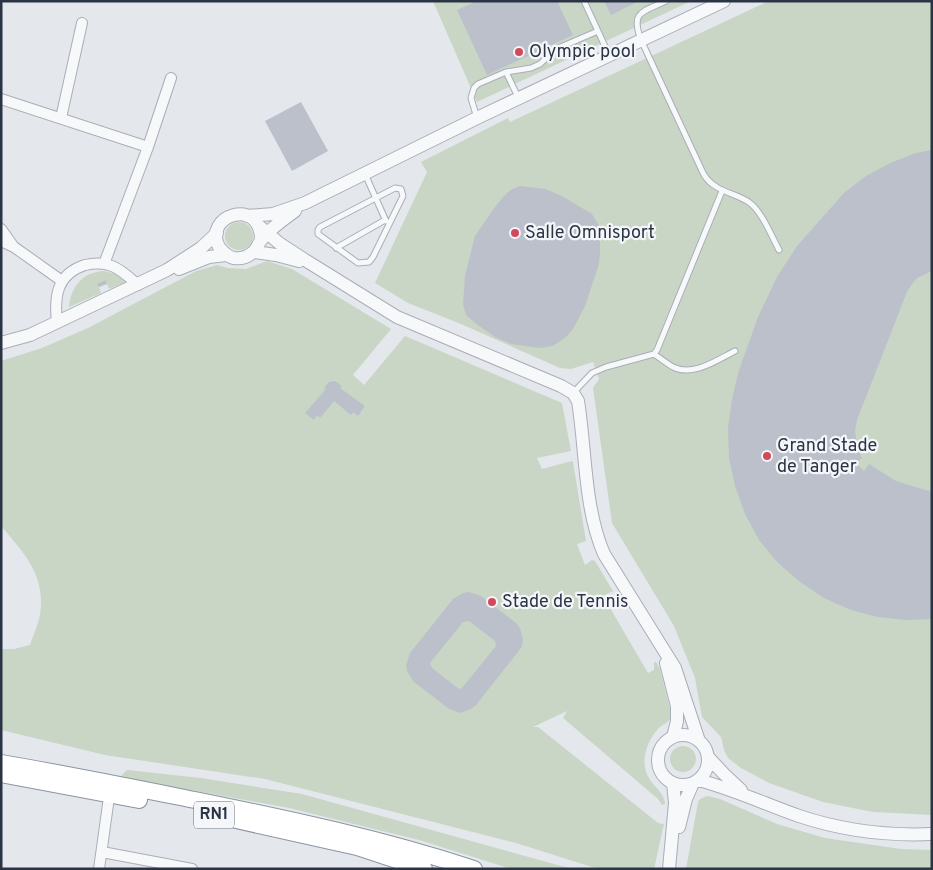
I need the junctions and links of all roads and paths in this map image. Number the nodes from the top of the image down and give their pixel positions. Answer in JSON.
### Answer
{"nodes":[{"id":1,"x":584,"y":1,"type":"edge"},
{"id":2,"x":666,"y":1,"type":"edge"},
{"id":3,"x":724,"y":1,"type":"edge"},
{"id":4,"x":82,"y":23,"type":"dead end"},
{"id":5,"x":598,"y":31,"type":"junction"},
{"id":6,"x":641,"y":40,"type":"junction"},
{"id":7,"x":609,"y":56,"type":"junction"},
{"id":8,"x":506,"y":72,"type":"junction"},
{"id":9,"x":171,"y":78,"type":"dead end"},
{"id":10,"x":1,"y":99,"type":"edge"},
{"id":11,"x":519,"y":100,"type":"junction"},
{"id":12,"x":61,"y":118,"type":"junction"},
{"id":13,"x":477,"y":118,"type":"junction"},
{"id":14,"x":148,"y":148,"type":"junction"},
{"id":15,"x":365,"y":174,"type":"junction"},
{"id":16,"x":722,"y":191,"type":"junction"},
{"id":17,"x":376,"y":199,"type":"junction"},
{"id":18,"x":305,"y":203,"type":"junction"},
{"id":19,"x":247,"y":216,"type":"junction"},
{"id":20,"x":385,"y":220,"type":"junction"},
{"id":21,"x":388,"y":226,"type":"junction"},
{"id":22,"x":1,"y":229,"type":"edge"},
{"id":23,"x":217,"y":233,"type":"junction"},
{"id":24,"x":262,"y":233,"type":"junction"},
{"id":25,"x":1,"y":241,"type":"edge"},
{"id":26,"x":14,"y":247,"type":"junction"},
{"id":27,"x":336,"y":248,"type":"junction"},
{"id":28,"x":779,"y":250,"type":"dead end"},
{"id":29,"x":254,"y":252,"type":"junction"},
{"id":30,"x":226,"y":255,"type":"junction"},
{"id":31,"x":104,"y":264,"type":"junction"},
{"id":32,"x":318,"y":269,"type":"junction"},
{"id":33,"x":167,"y":270,"type":"junction"},
{"id":34,"x":62,"y":281,"type":"junction"},
{"id":35,"x":138,"y":285,"type":"junction"},
{"id":36,"x":57,"y":322,"type":"junction"},
{"id":37,"x":1,"y":343,"type":"edge"},
{"id":38,"x":735,"y":352,"type":"dead end"},
{"id":39,"x":654,"y":354,"type":"junction"},
{"id":40,"x":572,"y":393,"type":"junction"},
{"id":41,"x":666,"y":655,"type":"junction"},
{"id":42,"x":674,"y":737,"type":"junction"},
{"id":43,"x":699,"y":741,"type":"junction"},
{"id":44,"x":708,"y":757,"type":"junction"},
{"id":45,"x":1,"y":763,"type":"edge"},
{"id":46,"x":1,"y":774,"type":"edge"},
{"id":47,"x":695,"y":782,"type":"junction"},
{"id":48,"x":673,"y":783,"type":"junction"},
{"id":49,"x":110,"y":789,"type":"junction"},
{"id":50,"x":749,"y":796,"type":"junction"},
{"id":51,"x":932,"y":834,"type":"edge"},
{"id":52,"x":672,"y":851,"type":"junction"},
{"id":53,"x":102,"y":852,"type":"junction"},
{"id":54,"x":100,"y":869,"type":"edge"},
{"id":55,"x":192,"y":869,"type":"edge"},
{"id":56,"x":424,"y":869,"type":"edge"},
{"id":57,"x":474,"y":869,"type":"edge"},
{"id":58,"x":668,"y":869,"type":"edge"}],
"edges":[{"from":1,"to":5,"type":"lane"},
{"from":2,"to":6,"type":"lane"},
{"from":3,"to":6,"type":"street"},
{"from":4,"to":12,"type":"street"},
{"from":5,"to":7,"type":"lane"},
{"from":5,"to":8,"type":"lane"},
{"from":6,"to":7,"type":"street"},
{"from":6,"to":16,"type":"lane"},
{"from":7,"to":11,"type":"street"},
{"from":8,"to":11,"type":"lane"},
{"from":8,"to":13,"type":"lane"},
{"from":9,"to":14,"type":"street"},
{"from":10,"to":12,"type":"street"},
{"from":11,"to":13,"type":"street"},
{"from":12,"to":14,"type":"street"},
{"from":13,"to":15,"type":"street"},
{"from":14,"to":31,"type":"street"},
{"from":15,"to":17,"type":"lane"},
{"from":15,"to":18,"type":"street"},
{"from":16,"to":28,"type":"lane"},
{"from":16,"to":39,"type":"lane"},
{"from":17,"to":20,"type":"lane"},
{"from":17,"to":21,"type":"lane"},
{"from":17,"to":27,"type":"lane"},
{"from":18,"to":19,"type":"street"},
{"from":18,"to":24,"type":"street"},
{"from":19,"to":23,"type":"street"},
{"from":19,"to":24,"type":"street"},
{"from":20,"to":21,"type":"lane"},
{"from":20,"to":27,"type":"lane"},
{"from":21,"to":27,"type":"lane"},
{"from":22,"to":26,"type":"street"},
{"from":23,"to":30,"type":"street"},
{"from":23,"to":33,"type":"street"},
{"from":24,"to":29,"type":"street"},
{"from":24,"to":32,"type":"street"},
{"from":25,"to":26,"type":"street"},
{"from":26,"to":34,"type":"street"},
{"from":29,"to":30,"type":"street"},
{"from":29,"to":32,"type":"street"},
{"from":30,"to":33,"type":"street"},
{"from":31,"to":34,"type":"street"},
{"from":31,"to":35,"type":"street"},
{"from":32,"to":40,"type":"street"},
{"from":33,"to":35,"type":"street"},
{"from":34,"to":36,"type":"street"},
{"from":35,"to":36,"type":"street"},
{"from":36,"to":37,"type":"street"},
{"from":38,"to":39,"type":"lane"},
{"from":39,"to":40,"type":"lane"},
{"from":40,"to":41,"type":"street"},
{"from":41,"to":42,"type":"street"},
{"from":41,"to":43,"type":"street"},
{"from":42,"to":43,"type":"street"},
{"from":42,"to":48,"type":"street"},
{"from":43,"to":44,"type":"street"},
{"from":44,"to":47,"type":"street"},
{"from":44,"to":50,"type":"street"},
{"from":45,"to":49,"type":"highway","number":"RN1"},
{"from":46,"to":49,"type":"highway","number":"RN1"},
{"from":47,"to":48,"type":"street"},
{"from":47,"to":50,"type":"street"},
{"from":47,"to":52,"type":"street"},
{"from":48,"to":52,"type":"street"},
{"from":49,"to":53,"type":"street"},
{"from":49,"to":56,"type":"highway","number":"RN1"},
{"from":49,"to":57,"type":"highway","number":"RN1"},
{"from":50,"to":51,"type":"street"},
{"from":52,"to":58,"type":"street"},
{"from":53,"to":54,"type":"street"},
{"from":53,"to":55,"type":"street"}]}
